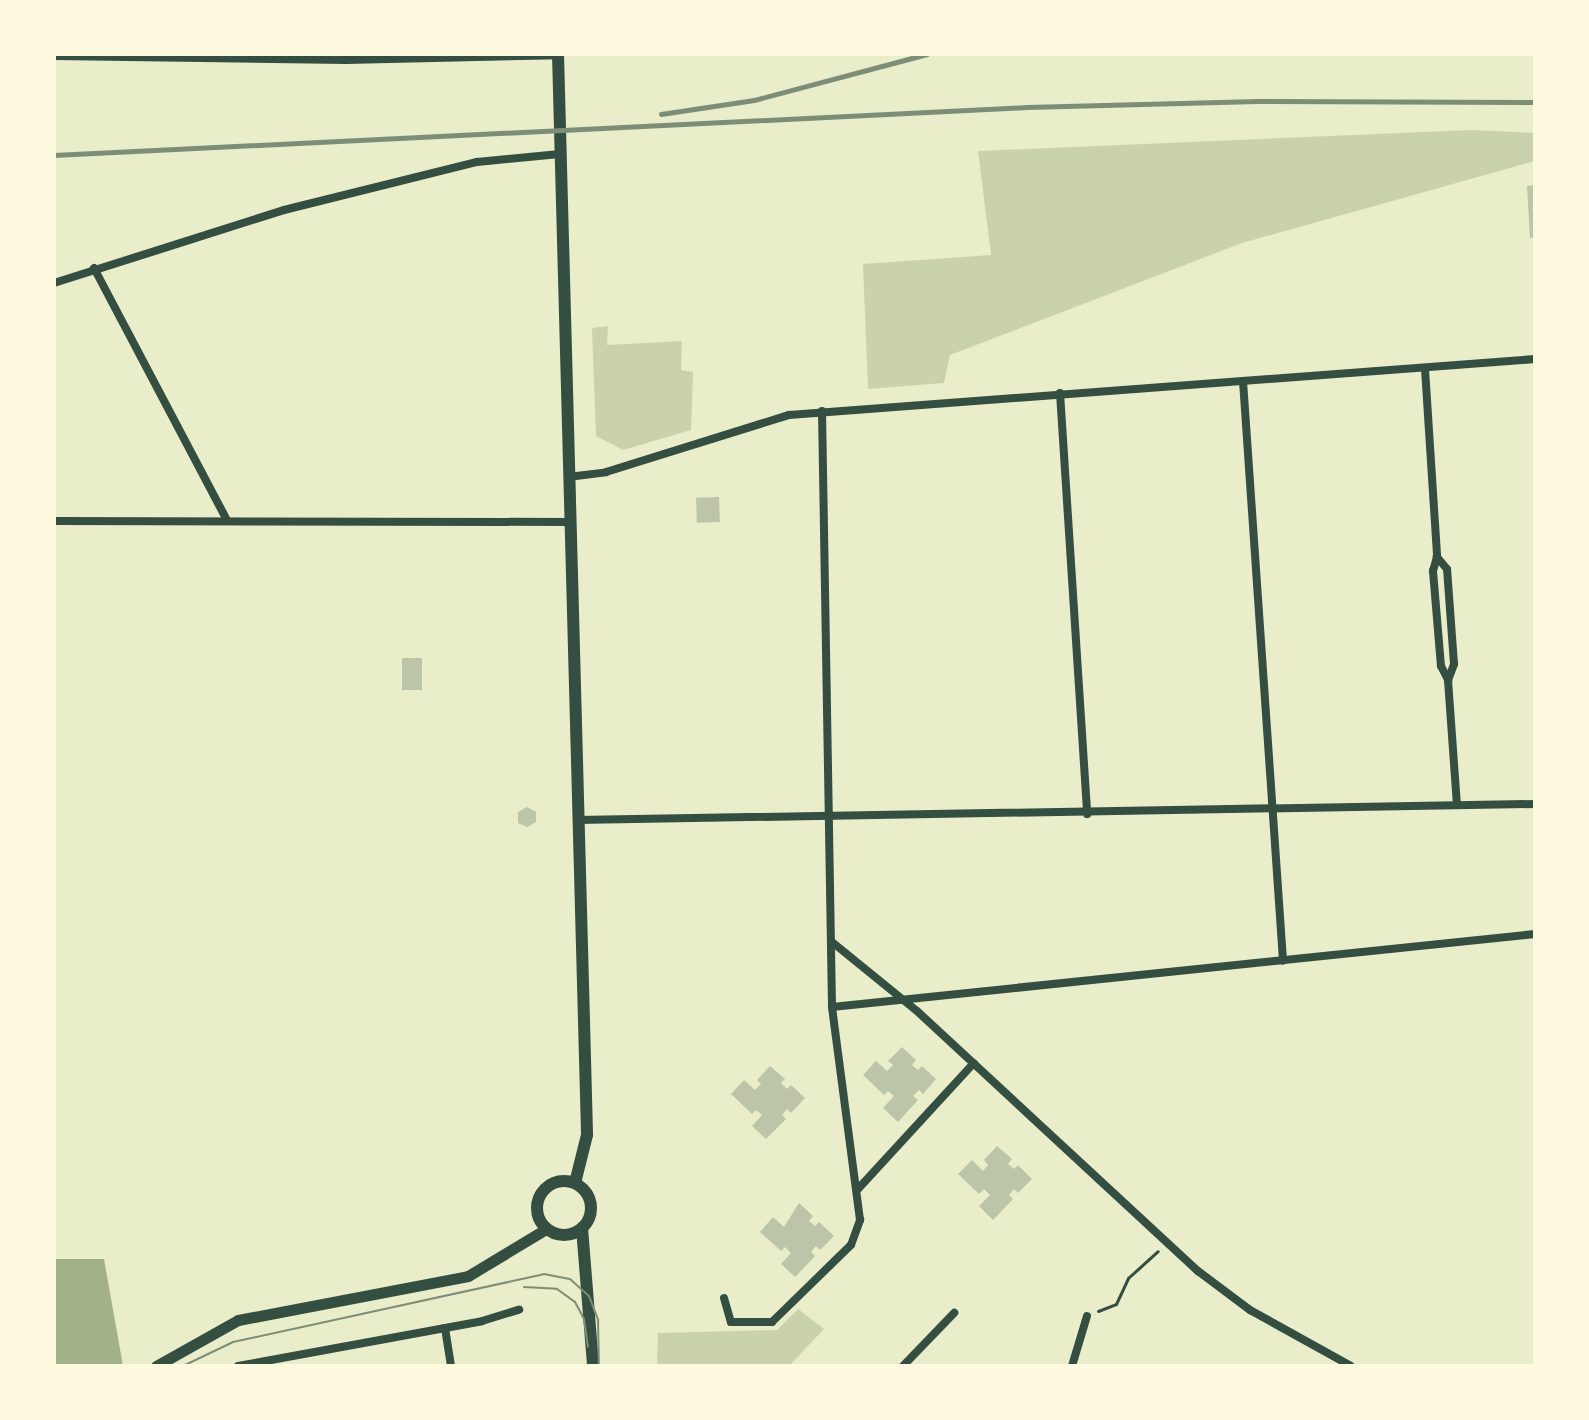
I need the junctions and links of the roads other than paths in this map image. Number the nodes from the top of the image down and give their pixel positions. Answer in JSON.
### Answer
{"nodes":[{"id":1,"x":558,"y":55,"type":"edge"},
{"id":2,"x":54,"y":56,"type":"edge"},
{"id":3,"x":143,"y":56,"type":"edge"},
{"id":4,"x":560,"y":154,"type":"junction"},
{"id":5,"x":94,"y":268,"type":"junction"},
{"id":6,"x":54,"y":283,"type":"edge"},
{"id":7,"x":1535,"y":359,"type":"edge"},
{"id":8,"x":1425,"y":369,"type":"junction"},
{"id":9,"x":1243,"y":381,"type":"junction"},
{"id":10,"x":1060,"y":393,"type":"junction"},
{"id":11,"x":822,"y":411,"type":"junction"},
{"id":12,"x":568,"y":477,"type":"junction"},
{"id":13,"x":226,"y":518,"type":"junction"},
{"id":14,"x":54,"y":521,"type":"edge"},
{"id":15,"x":570,"y":522,"type":"junction"},
{"id":16,"x":1437,"y":557,"type":"junction"},
{"id":17,"x":1448,"y":680,"type":"junction"},
{"id":18,"x":1535,"y":804,"type":"edge"},
{"id":19,"x":1457,"y":805,"type":"junction"},
{"id":20,"x":1271,"y":811,"type":"junction"},
{"id":21,"x":1087,"y":814,"type":"junction"},
{"id":22,"x":576,"y":820,"type":"junction"},
{"id":23,"x":833,"y":820,"type":"junction"},
{"id":24,"x":1535,"y":934,"type":"edge"},
{"id":25,"x":832,"y":942,"type":"junction"},
{"id":26,"x":1283,"y":961,"type":"junction"},
{"id":27,"x":905,"y":1001,"type":"junction"},
{"id":28,"x":832,"y":1007,"type":"junction"},
{"id":29,"x":974,"y":1063,"type":"junction"},
{"id":30,"x":575,"y":1183,"type":"junction"},
{"id":31,"x":858,"y":1189,"type":"junction"},
{"id":32,"x":582,"y":1228,"type":"junction"},
{"id":33,"x":546,"y":1229,"type":"junction"},
{"id":34,"x":724,"y":1298,"type":"dead end"},
{"id":35,"x":519,"y":1310,"type":"dead end"},
{"id":36,"x":954,"y":1313,"type":"dead end"},
{"id":37,"x":1087,"y":1316,"type":"road end"},
{"id":38,"x":445,"y":1328,"type":"junction"},
{"id":39,"x":173,"y":1362,"type":"edge"},
{"id":40,"x":156,"y":1366,"type":"edge"},
{"id":41,"x":238,"y":1366,"type":"edge"},
{"id":42,"x":451,"y":1366,"type":"edge"},
{"id":43,"x":593,"y":1366,"type":"edge"},
{"id":44,"x":903,"y":1366,"type":"edge"},
{"id":45,"x":1072,"y":1366,"type":"edge"},
{"id":46,"x":1351,"y":1366,"type":"edge"}],
"edges":[{"from":1,"to":3,"type":"street"},
{"from":1,"to":4,"type":"main road"},
{"from":2,"to":3,"type":"street"},
{"from":4,"to":5,"type":"street"},
{"from":4,"to":12,"type":"main road"},
{"from":5,"to":6,"type":"street"},
{"from":5,"to":13,"type":"street"},
{"from":7,"to":8,"type":"street"},
{"from":8,"to":9,"type":"street"},
{"from":8,"to":16,"type":"street"},
{"from":9,"to":10,"type":"street"},
{"from":9,"to":20,"type":"street"},
{"from":10,"to":11,"type":"street"},
{"from":10,"to":21,"type":"street"},
{"from":11,"to":12,"type":"street"},
{"from":11,"to":23,"type":"street"},
{"from":12,"to":15,"type":"main road"},
{"from":13,"to":14,"type":"street"},
{"from":13,"to":15,"type":"street"},
{"from":15,"to":22,"type":"main road"},
{"from":16,"to":17,"type":"street"},
{"from":16,"to":17,"type":"street"},
{"from":17,"to":19,"type":"street"},
{"from":18,"to":19,"type":"street"},
{"from":19,"to":20,"type":"street"},
{"from":20,"to":21,"type":"street"},
{"from":20,"to":26,"type":"street"},
{"from":21,"to":23,"type":"street"},
{"from":22,"to":23,"type":"street"},
{"from":22,"to":30,"type":"main road"},
{"from":23,"to":25,"type":"street"},
{"from":24,"to":26,"type":"street"},
{"from":25,"to":27,"type":"street"},
{"from":25,"to":28,"type":"street"},
{"from":26,"to":27,"type":"street"},
{"from":27,"to":28,"type":"street"},
{"from":27,"to":29,"type":"street"},
{"from":28,"to":31,"type":"street"},
{"from":29,"to":31,"type":"street"},
{"from":29,"to":46,"type":"street"},
{"from":30,"to":32,"type":"main road"},
{"from":30,"to":33,"type":"main road"},
{"from":31,"to":34,"type":"street"},
{"from":32,"to":33,"type":"main road"},
{"from":32,"to":43,"type":"main road"},
{"from":33,"to":39,"type":"street"},
{"from":35,"to":38,"type":"street"},
{"from":36,"to":44,"type":"street"},
{"from":37,"to":45,"type":"street"},
{"from":38,"to":41,"type":"street"},
{"from":38,"to":42,"type":"street"},
{"from":39,"to":40,"type":"street"}]}
